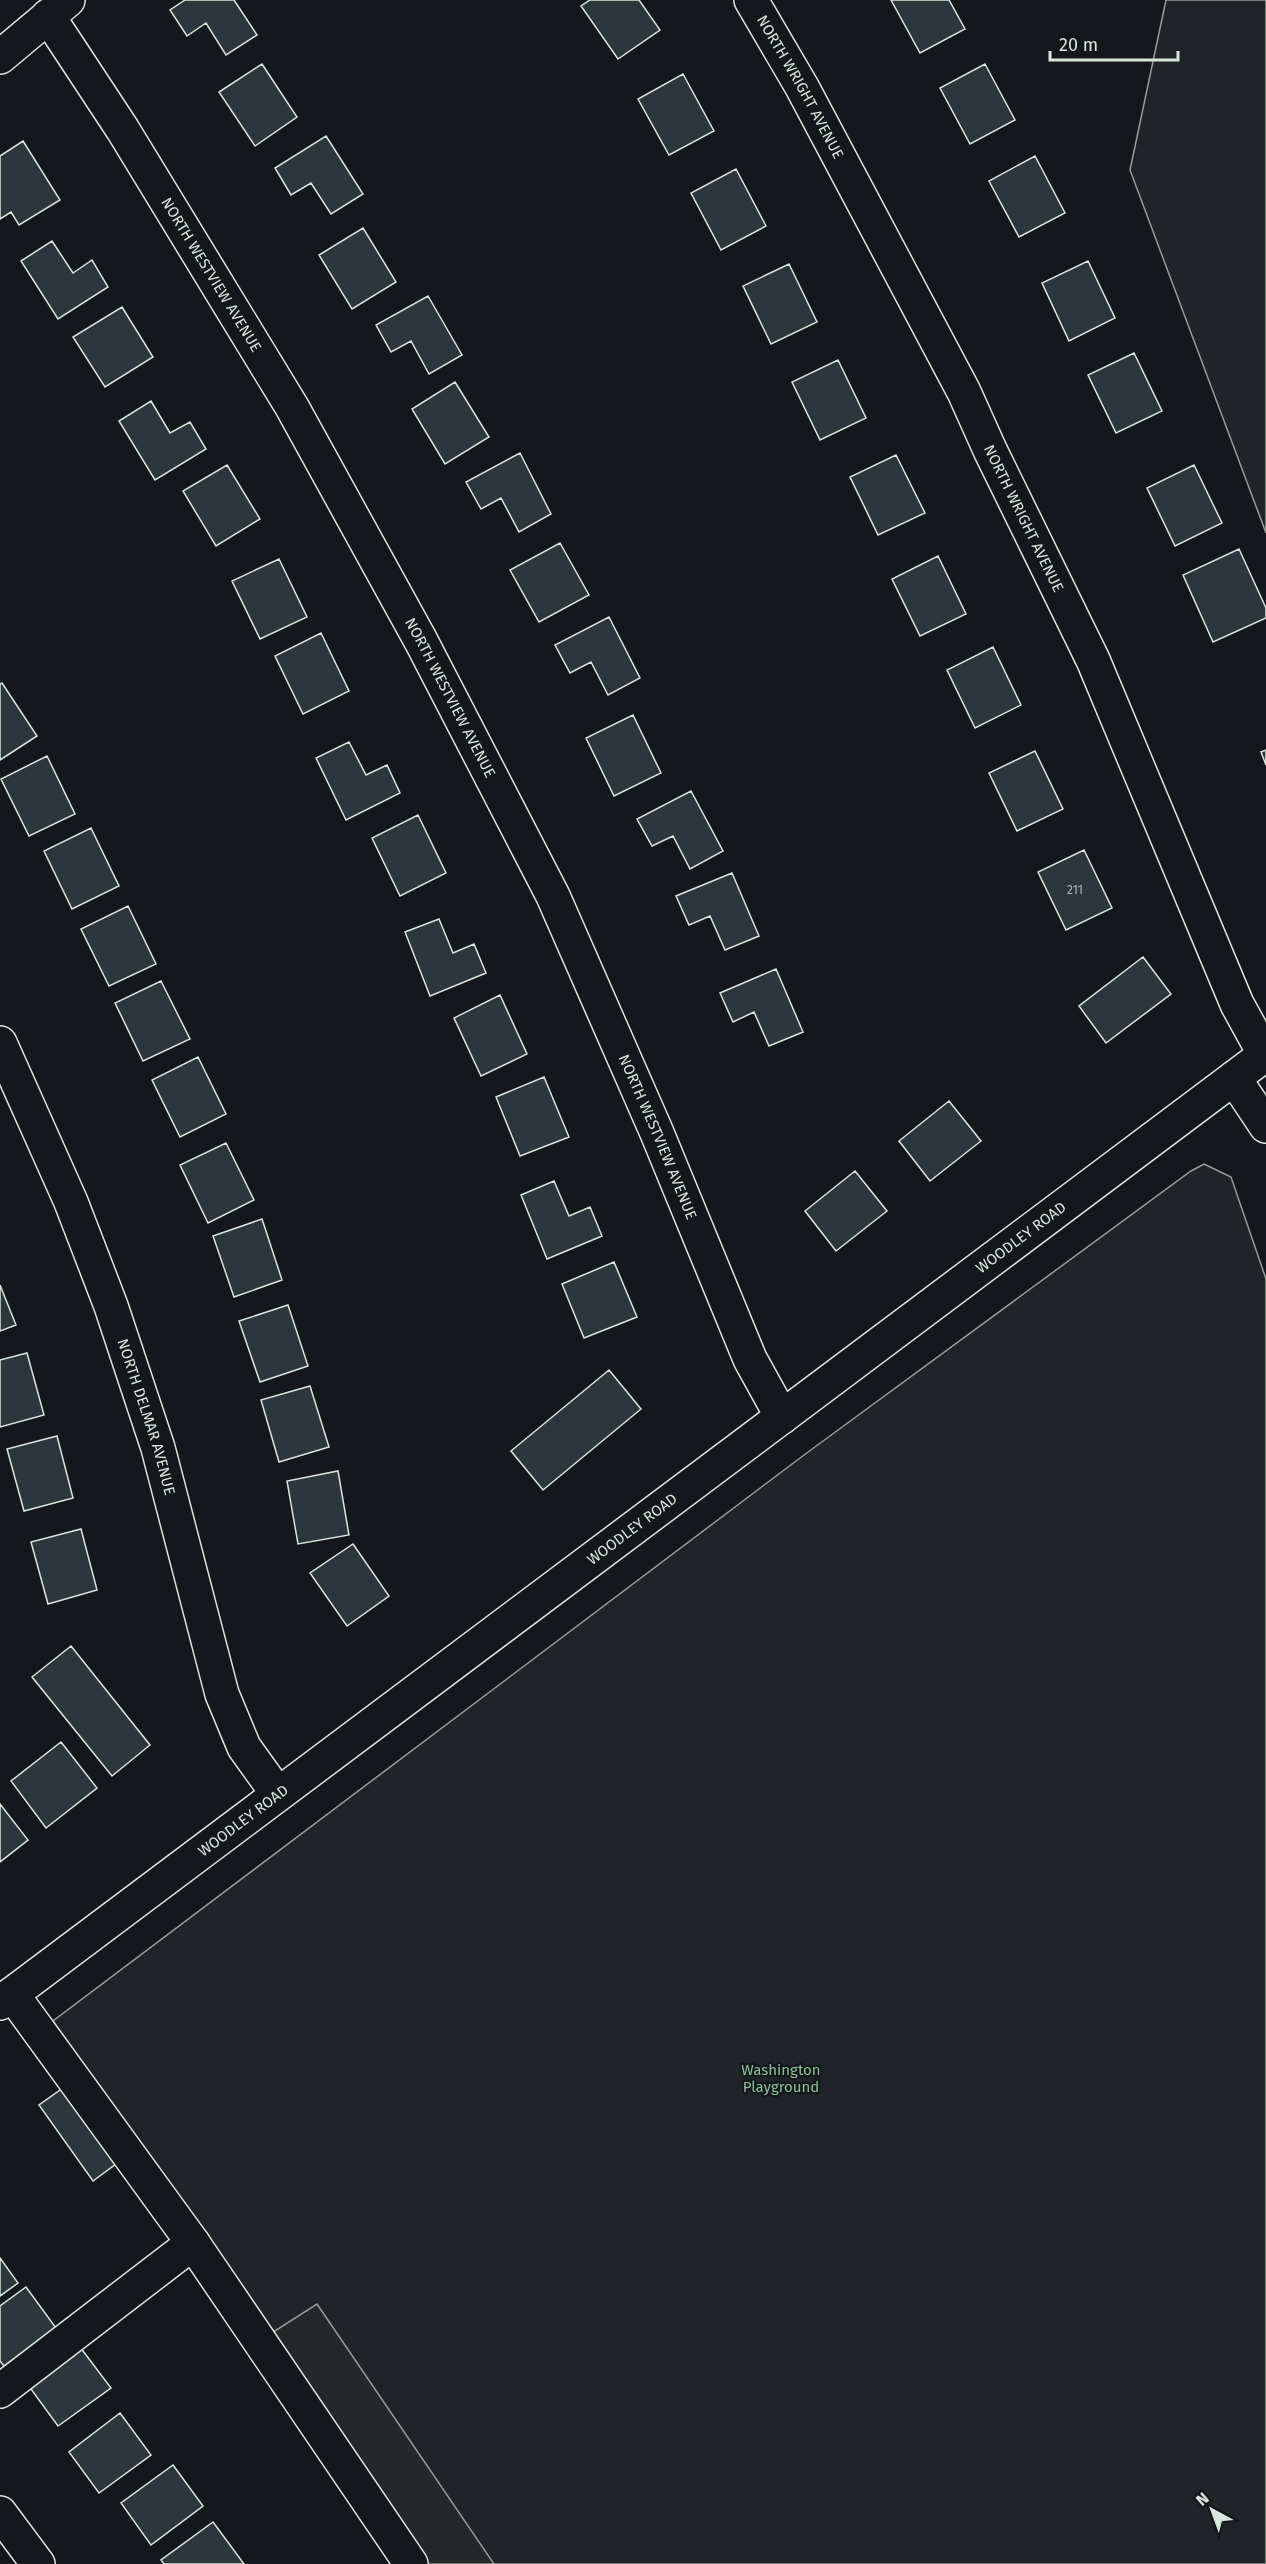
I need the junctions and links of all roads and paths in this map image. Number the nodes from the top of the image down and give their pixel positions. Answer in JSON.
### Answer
{"nodes":[{"id":1,"x":751,"y":0,"type":"edge"},
{"id":2,"x":58,"y":8,"type":"edge"},
{"id":3,"x":0,"y":57,"type":"edge"},
{"id":4,"x":0,"y":1043,"type":"edge"},
{"id":5,"x":1265,"y":1054,"type":"edge"},
{"id":6,"x":1234,"y":1078,"type":"junction"},
{"id":7,"x":1266,"y":1126,"type":"edge"},
{"id":8,"x":782,"y":1417,"type":"junction"},
{"id":9,"x":277,"y":1793,"type":"junction"},
{"id":10,"x":6,"y":1999,"type":"edge"},
{"id":11,"x":193,"y":2243,"type":"junction"},
{"id":12,"x":0,"y":2391,"type":"edge"},
{"id":13,"x":0,"y":2513,"type":"edge"},
{"id":14,"x":38,"y":2564,"type":"edge"},
{"id":15,"x":411,"y":2564,"type":"edge"}],
"edges":[{"from":1,"to":5,"type":"street","name":"NORTH WRIGHT AVENUE"},
{"from":2,"to":3,"type":"street"},
{"from":2,"to":8,"type":"street","name":"NORTH WESTVIEW AVENUE"},
{"from":4,"to":9,"type":"street","name":"NORTH DELMAR AVENUE"},
{"from":5,"to":6,"type":"street","name":"WOODLEY ROAD"},
{"from":6,"to":7,"type":"street"},
{"from":6,"to":8,"type":"street","name":"WOODLEY ROAD"},
{"from":8,"to":9,"type":"street","name":"WOODLEY ROAD"},
{"from":9,"to":10,"type":"street","name":"WOODLEY ROAD"},
{"from":10,"to":11,"type":"street"},
{"from":11,"to":12,"type":"street"},
{"from":11,"to":15,"type":"street"},
{"from":13,"to":14,"type":"street"}]}
